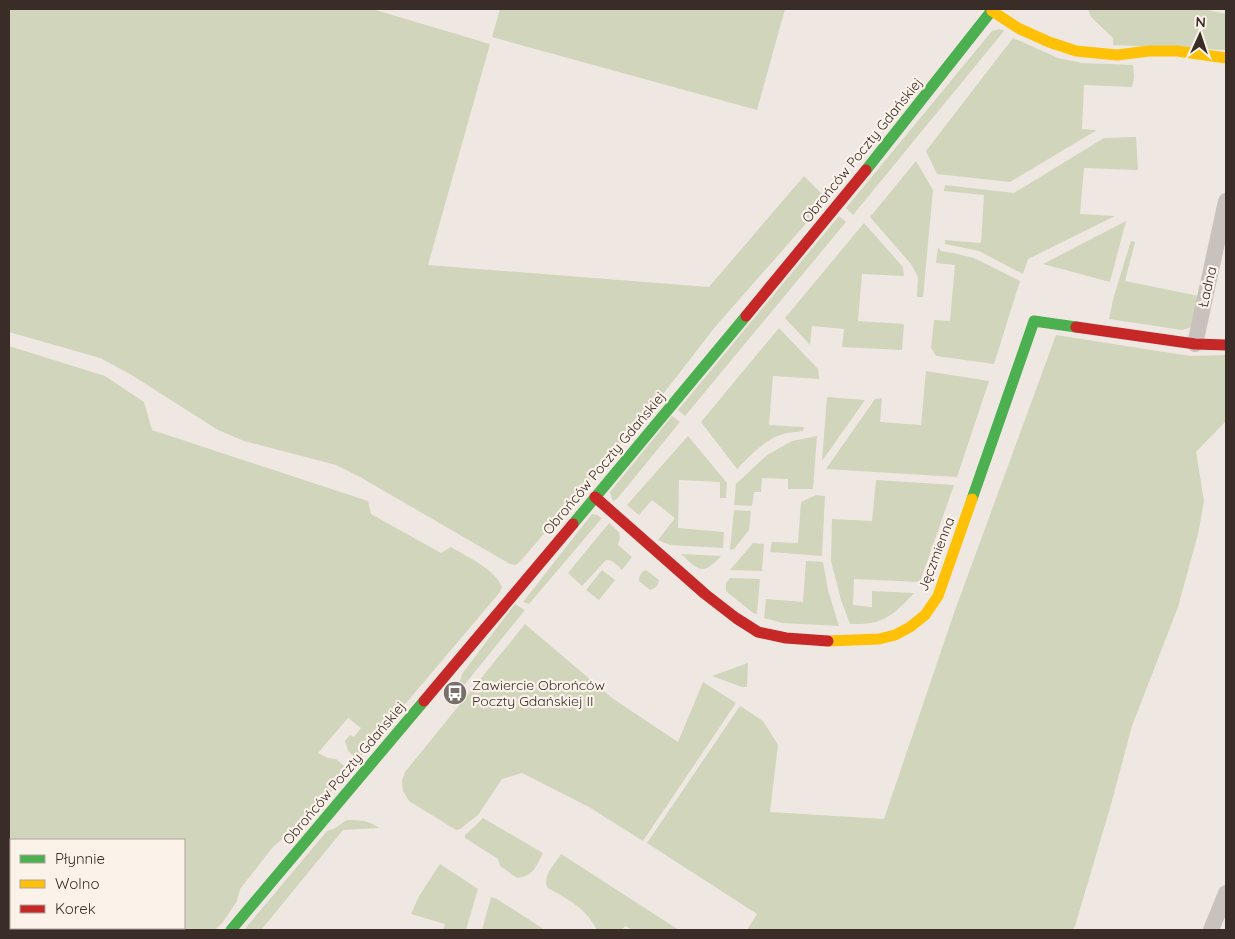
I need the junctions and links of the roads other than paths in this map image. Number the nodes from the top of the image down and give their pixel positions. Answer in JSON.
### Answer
{"nodes":[{"id":1,"x":993,"y":10,"type":"edge"},
{"id":2,"x":1226,"y":58,"type":"edge"},
{"id":3,"x":1226,"y":201,"type":"edge"},
{"id":4,"x":1194,"y":344,"type":"junction"},
{"id":5,"x":1226,"y":345,"type":"edge"},
{"id":6,"x":595,"y":497,"type":"junction"},
{"id":7,"x":1226,"y":893,"type":"edge"},
{"id":8,"x":231,"y":930,"type":"edge"},
{"id":9,"x":1211,"y":930,"type":"edge"}],
"edges":[{"from":1,"to":2,"type":"street"},
{"from":1,"to":6,"type":"street","name":"Obrońców Poczty Gdańskiej"},
{"from":3,"to":4,"type":"street","name":"Ładna"},
{"from":4,"to":5,"type":"street","name":"Jęczmienna"},
{"from":4,"to":6,"type":"street","name":"Jęczmienna"},
{"from":6,"to":8,"type":"street","name":"Obrońców Poczty Gdańskiej"},
{"from":7,"to":9,"type":"street"}]}
